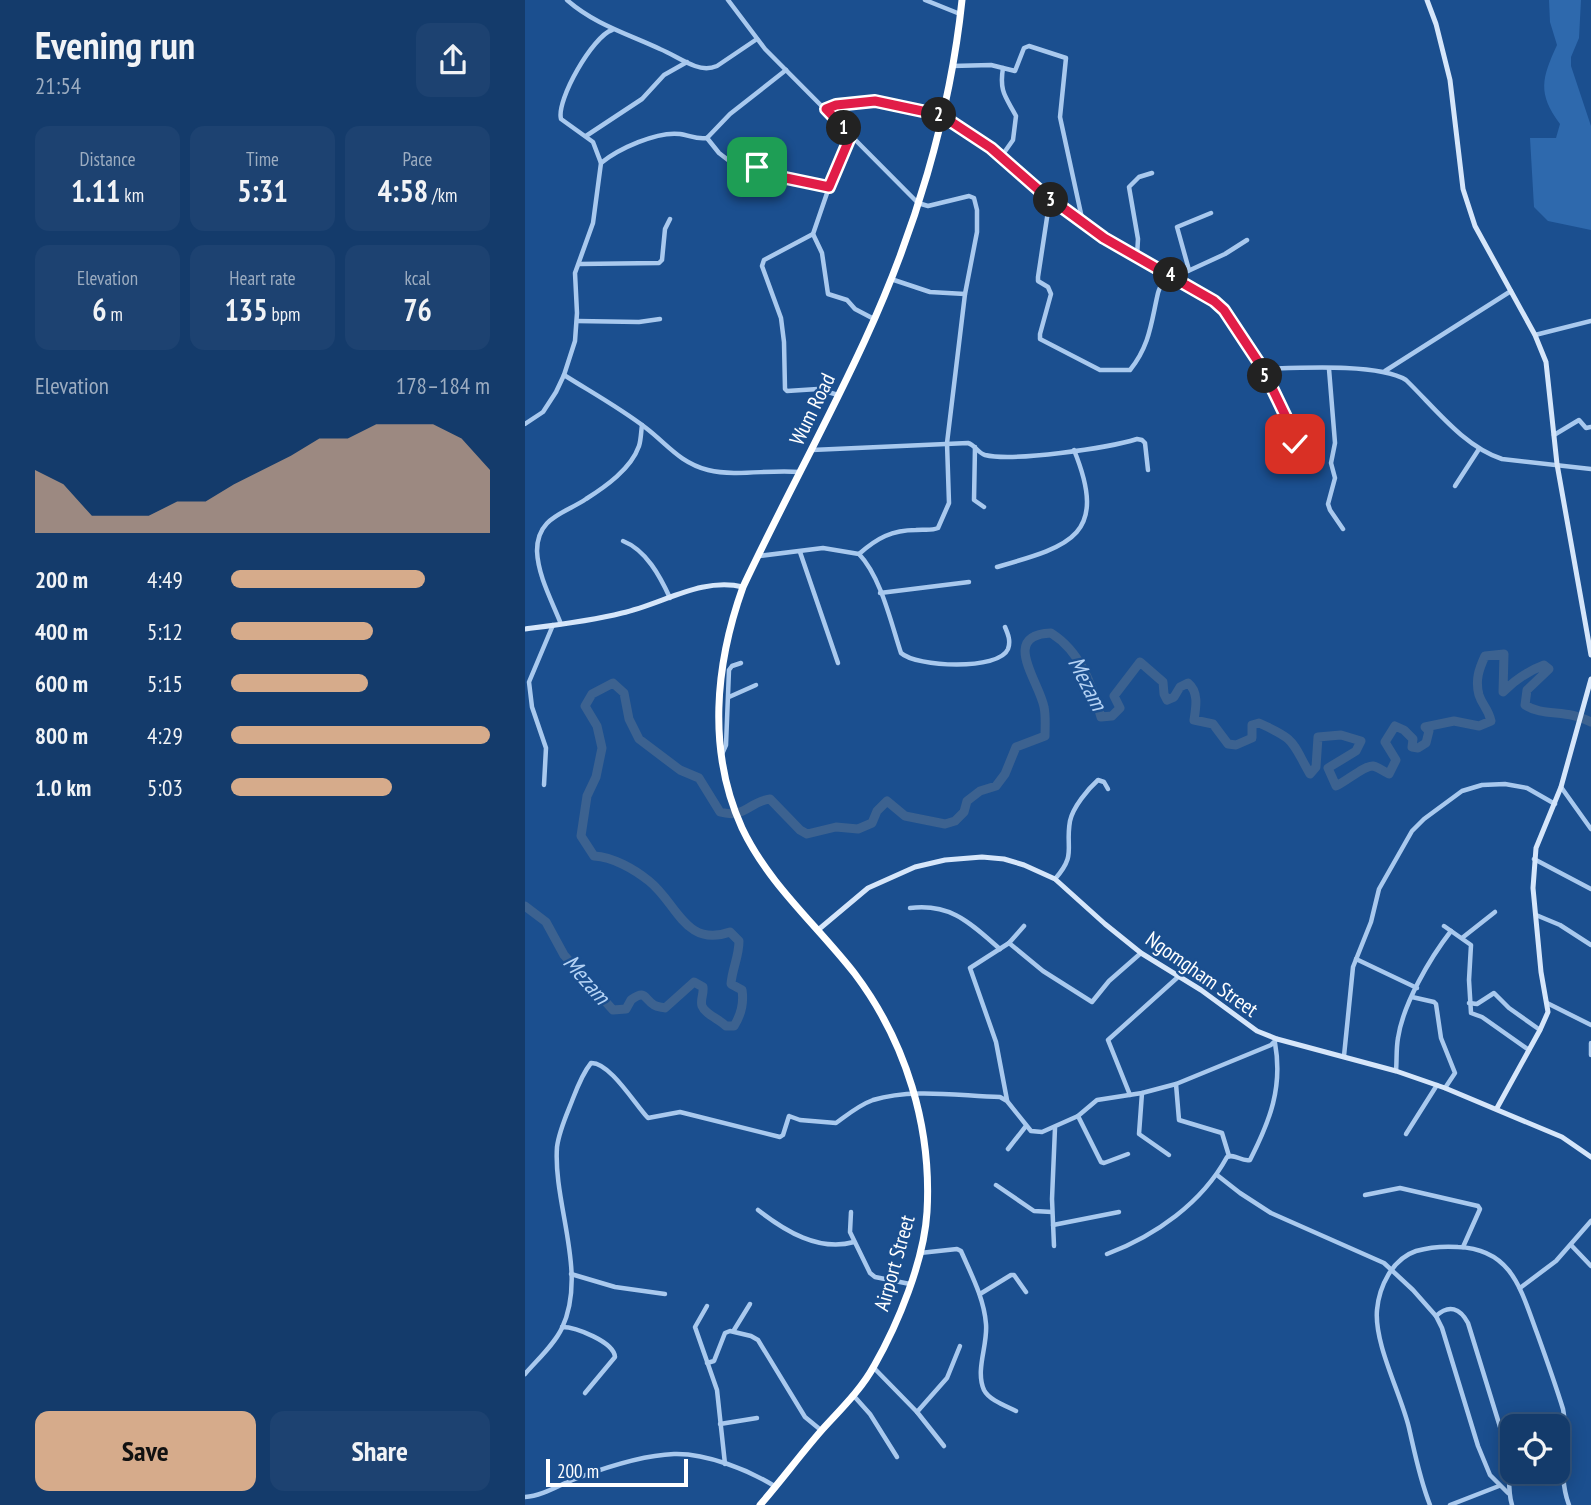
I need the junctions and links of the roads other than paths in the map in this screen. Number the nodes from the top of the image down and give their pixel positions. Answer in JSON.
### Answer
{"nodes":[{"id":1,"x":567,"y":0,"type":"edge"},
{"id":2,"x":728,"y":0,"type":"edge"},
{"id":3,"x":925,"y":0,"type":"edge"},
{"id":4,"x":962,"y":0,"type":"edge"},
{"id":5,"x":1427,"y":0,"type":"edge"},
{"id":6,"x":960,"y":14,"type":"junction"},
{"id":7,"x":612,"y":30,"type":"junction"},
{"id":8,"x":757,"y":39,"type":"junction"},
{"id":9,"x":687,"y":62,"type":"junction"},
{"id":10,"x":951,"y":66,"type":"junction"},
{"id":11,"x":1003,"y":68,"type":"junction"},
{"id":12,"x":786,"y":70,"type":"junction"},
{"id":13,"x":826,"y":109,"type":"junction"},
{"id":14,"x":941,"y":115,"type":"junction"},
{"id":15,"x":851,"y":135,"type":"junction"},
{"id":16,"x":588,"y":138,"type":"junction"},
{"id":17,"x":707,"y":138,"type":"junction"},
{"id":18,"x":1001,"y":157,"type":"junction"},
{"id":19,"x":601,"y":163,"type":"junction"},
{"id":20,"x":1152,"y":173,"type":"dead end"},
{"id":21,"x":829,"y":187,"type":"junction"},
{"id":22,"x":1050,"y":198,"type":"junction"},
{"id":23,"x":918,"y":203,"type":"junction"},
{"id":24,"x":1211,"y":213,"type":"dead end"},
{"id":25,"x":670,"y":219,"type":"dead end"},
{"id":26,"x":1083,"y":223,"type":"junction"},
{"id":27,"x":813,"y":234,"type":"junction"},
{"id":28,"x":1247,"y":240,"type":"dead end"},
{"id":29,"x":1137,"y":256,"type":"junction"},
{"id":30,"x":579,"y":264,"type":"junction"},
{"id":31,"x":1189,"y":270,"type":"junction"},
{"id":32,"x":1167,"y":273,"type":"junction"},
{"id":33,"x":1174,"y":277,"type":"junction"},
{"id":34,"x":891,"y":279,"type":"junction"},
{"id":35,"x":1511,"y":291,"type":"junction"},
{"id":36,"x":965,"y":294,"type":"junction"},
{"id":37,"x":660,"y":319,"type":"dead end"},
{"id":38,"x":874,"y":319,"type":"junction"},
{"id":39,"x":577,"y":321,"type":"junction"},
{"id":40,"x":1591,"y":321,"type":"edge"},
{"id":41,"x":1535,"y":335,"type":"junction"},
{"id":42,"x":1263,"y":369,"type":"junction"},
{"id":43,"x":1329,"y":369,"type":"junction"},
{"id":44,"x":1384,"y":372,"type":"junction"},
{"id":45,"x":564,"y":375,"type":"junction"},
{"id":46,"x":838,"y":395,"type":"junction"},
{"id":47,"x":525,"y":424,"type":"edge"},
{"id":48,"x":642,"y":425,"type":"junction"},
{"id":49,"x":1591,"y":427,"type":"edge"},
{"id":50,"x":1554,"y":435,"type":"junction"},
{"id":51,"x":947,"y":443,"type":"junction"},
{"id":52,"x":1295,"y":444,"type":"dead end"},
{"id":53,"x":975,"y":446,"type":"junction"},
{"id":54,"x":1479,"y":449,"type":"junction"},
{"id":55,"x":811,"y":450,"type":"junction"},
{"id":56,"x":1074,"y":450,"type":"junction"},
{"id":57,"x":1557,"y":464,"type":"junction"},
{"id":58,"x":1591,"y":469,"type":"edge"},
{"id":59,"x":1148,"y":470,"type":"dead end"},
{"id":60,"x":800,"y":472,"type":"junction"},
{"id":61,"x":1455,"y":486,"type":"dead end"},
{"id":62,"x":984,"y":507,"type":"dead end"},
{"id":63,"x":1343,"y":529,"type":"dead end"},
{"id":64,"x":623,"y":541,"type":"dead end"},
{"id":65,"x":800,"y":552,"type":"junction"},
{"id":66,"x":859,"y":554,"type":"junction"},
{"id":67,"x":758,"y":556,"type":"junction"},
{"id":68,"x":997,"y":567,"type":"dead end"},
{"id":69,"x":969,"y":582,"type":"dead end"},
{"id":70,"x":743,"y":587,"type":"junction"},
{"id":71,"x":880,"y":593,"type":"junction"},
{"id":72,"x":670,"y":598,"type":"junction"},
{"id":73,"x":557,"y":625,"type":"junction"},
{"id":74,"x":1005,"y":628,"type":"dead end"},
{"id":75,"x":525,"y":629,"type":"edge"},
{"id":76,"x":1591,"y":655,"type":"edge"},
{"id":77,"x":740,"y":663,"type":"dead end"},
{"id":78,"x":838,"y":663,"type":"dead end"},
{"id":79,"x":1591,"y":679,"type":"edge"},
{"id":80,"x":755,"y":685,"type":"dead end"},
{"id":81,"x":728,"y":697,"type":"junction"},
{"id":82,"x":721,"y":755,"type":"junction"},
{"id":83,"x":544,"y":785,"type":"dead end"},
{"id":84,"x":1562,"y":787,"type":"junction"},
{"id":85,"x":1108,"y":789,"type":"dead end"},
{"id":86,"x":1555,"y":804,"type":"junction"},
{"id":87,"x":1591,"y":829,"type":"edge"},
{"id":88,"x":743,"y":831,"type":"joint"},
{"id":89,"x":1533,"y":859,"type":"junction"},
{"id":90,"x":1055,"y":879,"type":"junction"},
{"id":91,"x":1591,"y":889,"type":"edge"},
{"id":92,"x":910,"y":908,"type":"dead end"},
{"id":93,"x":1495,"y":912,"type":"dead end"},
{"id":94,"x":1536,"y":915,"type":"junction"},
{"id":95,"x":1024,"y":926,"type":"dead end"},
{"id":96,"x":1444,"y":926,"type":"dead end"},
{"id":97,"x":818,"y":930,"type":"junction"},
{"id":98,"x":1451,"y":931,"type":"junction"},
{"id":99,"x":1462,"y":938,"type":"junction"},
{"id":100,"x":1009,"y":943,"type":"junction"},
{"id":101,"x":1591,"y":945,"type":"edge"},
{"id":102,"x":1000,"y":949,"type":"junction"},
{"id":103,"x":1141,"y":953,"type":"junction"},
{"id":104,"x":1356,"y":959,"type":"junction"},
{"id":105,"x":1178,"y":978,"type":"junction"},
{"id":106,"x":1417,"y":988,"type":"junction"},
{"id":107,"x":1412,"y":997,"type":"junction"},
{"id":108,"x":1469,"y":1003,"type":"junction"},
{"id":109,"x":1547,"y":1003,"type":"junction"},
{"id":110,"x":1591,"y":1025,"type":"edge"},
{"id":111,"x":1541,"y":1030,"type":"junction"},
{"id":112,"x":1276,"y":1041,"type":"junction"},
{"id":113,"x":1591,"y":1043,"type":"edge"},
{"id":114,"x":1529,"y":1050,"type":"junction"},
{"id":115,"x":1591,"y":1055,"type":"edge"},
{"id":116,"x":1344,"y":1056,"type":"junction"},
{"id":117,"x":1396,"y":1071,"type":"junction"},
{"id":118,"x":1176,"y":1084,"type":"junction"},
{"id":119,"x":1437,"y":1085,"type":"junction"},
{"id":120,"x":1445,"y":1088,"type":"junction"},
{"id":121,"x":1142,"y":1093,"type":"junction"},
{"id":122,"x":915,"y":1095,"type":"junction"},
{"id":123,"x":1131,"y":1096,"type":"junction"},
{"id":124,"x":1007,"y":1101,"type":"junction"},
{"id":125,"x":1497,"y":1108,"type":"junction"},
{"id":126,"x":1079,"y":1116,"type":"junction"},
{"id":127,"x":1026,"y":1126,"type":"junction"},
{"id":128,"x":1055,"y":1128,"type":"junction"},
{"id":129,"x":1406,"y":1135,"type":"dead end"},
{"id":130,"x":1008,"y":1149,"type":"dead end"},
{"id":131,"x":1128,"y":1154,"type":"dead end"},
{"id":132,"x":1169,"y":1155,"type":"dead end"},
{"id":133,"x":1229,"y":1156,"type":"junction"},
{"id":134,"x":1591,"y":1157,"type":"edge"},
{"id":135,"x":1217,"y":1175,"type":"junction"},
{"id":136,"x":996,"y":1185,"type":"dead end"},
{"id":137,"x":1365,"y":1195,"type":"dead end"},
{"id":138,"x":758,"y":1210,"type":"dead end"},
{"id":139,"x":851,"y":1212,"type":"dead end"},
{"id":140,"x":1052,"y":1212,"type":"junction"},
{"id":141,"x":1119,"y":1212,"type":"dead end"},
{"id":142,"x":1591,"y":1220,"type":"edge"},
{"id":143,"x":1053,"y":1225,"type":"junction"},
{"id":144,"x":854,"y":1242,"type":"junction"},
{"id":145,"x":1571,"y":1245,"type":"junction"},
{"id":146,"x":1054,"y":1246,"type":"dead end"},
{"id":147,"x":1463,"y":1247,"type":"junction"},
{"id":148,"x":920,"y":1253,"type":"junction"},
{"id":149,"x":1107,"y":1254,"type":"dead end"},
{"id":150,"x":1591,"y":1266,"type":"edge"},
{"id":151,"x":1393,"y":1270,"type":"junction"},
{"id":152,"x":571,"y":1274,"type":"junction"},
{"id":153,"x":910,"y":1284,"type":"junction"},
{"id":154,"x":1520,"y":1287,"type":"junction"},
{"id":155,"x":1026,"y":1292,"type":"dead end"},
{"id":156,"x":665,"y":1294,"type":"dead end"},
{"id":157,"x":980,"y":1294,"type":"junction"},
{"id":158,"x":750,"y":1304,"type":"dead end"},
{"id":159,"x":707,"y":1306,"type":"dead end"},
{"id":160,"x":1436,"y":1316,"type":"junction"},
{"id":161,"x":562,"y":1327,"type":"junction"},
{"id":162,"x":734,"y":1330,"type":"junction"},
{"id":163,"x":960,"y":1346,"type":"dead end"},
{"id":164,"x":707,"y":1363,"type":"junction"},
{"id":165,"x":874,"y":1368,"type":"junction"},
{"id":166,"x":525,"y":1374,"type":"edge"},
{"id":167,"x":585,"y":1393,"type":"dead end"},
{"id":168,"x":853,"y":1395,"type":"junction"},
{"id":169,"x":1016,"y":1411,"type":"dead end"},
{"id":170,"x":917,"y":1412,"type":"junction"},
{"id":171,"x":1564,"y":1414,"type":"edge"},
{"id":172,"x":757,"y":1418,"type":"dead end"},
{"id":173,"x":720,"y":1424,"type":"junction"},
{"id":174,"x":1500,"y":1427,"type":"edge"},
{"id":175,"x":822,"y":1431,"type":"junction"},
{"id":176,"x":944,"y":1446,"type":"dead end"},
{"id":177,"x":897,"y":1457,"type":"dead end"},
{"id":178,"x":725,"y":1465,"type":"junction"},
{"id":179,"x":1510,"y":1484,"type":"edge"},
{"id":180,"x":1563,"y":1484,"type":"edge"},
{"id":181,"x":1499,"y":1486,"type":"junction"},
{"id":182,"x":776,"y":1487,"type":"junction"},
{"id":183,"x":1508,"y":1493,"type":"junction"},
{"id":184,"x":525,"y":1497,"type":"edge"},
{"id":185,"x":761,"y":1505,"type":"edge"},
{"id":186,"x":1430,"y":1505,"type":"edge"},
{"id":187,"x":1450,"y":1505,"type":"edge"},
{"id":188,"x":1512,"y":1505,"type":"edge"},
{"id":189,"x":1569,"y":1505,"type":"edge"}],
"edges":[{"from":1,"to":7,"type":"street"},
{"from":2,"to":8,"type":"street"},
{"from":3,"to":6,"type":"street"},
{"from":4,"to":6,"type":"highway","name":"Wum Road"},
{"from":5,"to":35,"type":"street"},
{"from":6,"to":10,"type":"highway","name":"Wum Road"},
{"from":7,"to":9,"type":"street"},
{"from":7,"to":16,"type":"street"},
{"from":8,"to":9,"type":"street"},
{"from":8,"to":12,"type":"street"},
{"from":9,"to":16,"type":"street"},
{"from":10,"to":11,"type":"street"},
{"from":10,"to":14,"type":"highway","name":"Wum Road"},
{"from":11,"to":18,"type":"street"},
{"from":11,"to":26,"type":"street"},
{"from":12,"to":13,"type":"street"},
{"from":12,"to":17,"type":"street"},
{"from":13,"to":14,"type":"street"},
{"from":13,"to":15,"type":"street"},
{"from":14,"to":18,"type":"street"},
{"from":14,"to":23,"type":"highway","name":"Wum Road"},
{"from":15,"to":21,"type":"street"},
{"from":15,"to":23,"type":"street"},
{"from":16,"to":19,"type":"street"},
{"from":17,"to":19,"type":"street"},
{"from":17,"to":21,"type":"street"},
{"from":18,"to":22,"type":"street"},
{"from":19,"to":30,"type":"street"},
{"from":20,"to":29,"type":"street"},
{"from":21,"to":27,"type":"street"},
{"from":22,"to":26,"type":"street"},
{"from":22,"to":32,"type":"street"},
{"from":23,"to":34,"type":"highway","name":"Wum Road"},
{"from":23,"to":36,"type":"street"},
{"from":24,"to":31,"type":"street"},
{"from":25,"to":30,"type":"street"},
{"from":26,"to":29,"type":"street"},
{"from":27,"to":38,"type":"street"},
{"from":27,"to":46,"type":"street"},
{"from":28,"to":31,"type":"street"},
{"from":29,"to":32,"type":"street"},
{"from":30,"to":39,"type":"street"},
{"from":31,"to":33,"type":"street"},
{"from":32,"to":33,"type":"street"},
{"from":33,"to":42,"type":"street"},
{"from":34,"to":36,"type":"street"},
{"from":34,"to":38,"type":"highway","name":"Wum Road"},
{"from":35,"to":41,"type":"street"},
{"from":35,"to":44,"type":"street"},
{"from":36,"to":51,"type":"street"},
{"from":37,"to":39,"type":"street"},
{"from":38,"to":46,"type":"highway","name":"Wum Road"},
{"from":39,"to":45,"type":"street"},
{"from":40,"to":41,"type":"street"},
{"from":41,"to":50,"type":"street"},
{"from":42,"to":43,"type":"street"},
{"from":42,"to":52,"type":"street"},
{"from":43,"to":44,"type":"street"},
{"from":43,"to":63,"type":"street"},
{"from":44,"to":54,"type":"street"},
{"from":45,"to":47,"type":"street"},
{"from":45,"to":48,"type":"street"},
{"from":46,"to":55,"type":"highway","name":"Wum Road"},
{"from":48,"to":60,"type":"street"},
{"from":48,"to":73,"type":"street"},
{"from":49,"to":50,"type":"street"},
{"from":50,"to":57,"type":"street"},
{"from":51,"to":53,"type":"street"},
{"from":51,"to":55,"type":"street"},
{"from":51,"to":66,"type":"street"},
{"from":53,"to":56,"type":"street"},
{"from":53,"to":62,"type":"street"},
{"from":54,"to":57,"type":"street"},
{"from":54,"to":61,"type":"street"},
{"from":55,"to":60,"type":"highway","name":"Wum Road"},
{"from":56,"to":59,"type":"street"},
{"from":56,"to":68,"type":"street"},
{"from":57,"to":58,"type":"street"},
{"from":57,"to":76,"type":"street"},
{"from":60,"to":67,"type":"highway","name":"Wum Road"},
{"from":64,"to":72,"type":"street"},
{"from":65,"to":66,"type":"street"},
{"from":65,"to":67,"type":"street"},
{"from":65,"to":78,"type":"street"},
{"from":66,"to":71,"type":"street"},
{"from":67,"to":70,"type":"highway","name":"Wum Road"},
{"from":69,"to":71,"type":"street"},
{"from":70,"to":72,"type":"street"},
{"from":70,"to":82,"type":"highway","name":"Wum Road"},
{"from":71,"to":74,"type":"street"},
{"from":72,"to":73,"type":"street"},
{"from":73,"to":75,"type":"street"},
{"from":73,"to":83,"type":"street"},
{"from":77,"to":81,"type":"street"},
{"from":79,"to":84,"type":"street"},
{"from":80,"to":81,"type":"street"},
{"from":81,"to":82,"type":"street"},
{"from":82,"to":88,"type":"highway","name":"Wum Road"},
{"from":84,"to":86,"type":"street"},
{"from":84,"to":87,"type":"street"},
{"from":85,"to":90,"type":"street"},
{"from":86,"to":89,"type":"street"},
{"from":86,"to":104,"type":"street"},
{"from":88,"to":97,"type":"highway","name":"Airport Street"},
{"from":89,"to":91,"type":"street"},
{"from":89,"to":94,"type":"street"},
{"from":90,"to":97,"type":"street","name":"Ngomgham Street"},
{"from":90,"to":103,"type":"street","name":"Ngomgham Street"},
{"from":92,"to":102,"type":"street"},
{"from":93,"to":99,"type":"street"},
{"from":94,"to":101,"type":"street"},
{"from":94,"to":109,"type":"street"},
{"from":95,"to":100,"type":"street"},
{"from":96,"to":98,"type":"street"},
{"from":97,"to":122,"type":"highway","name":"Airport Street"},
{"from":98,"to":99,"type":"street"},
{"from":98,"to":106,"type":"street"},
{"from":99,"to":108,"type":"street"},
{"from":100,"to":102,"type":"street"},
{"from":100,"to":103,"type":"street"},
{"from":102,"to":124,"type":"street"},
{"from":103,"to":105,"type":"street","name":"Ngomgham Street"},
{"from":104,"to":106,"type":"street"},
{"from":104,"to":116,"type":"street"},
{"from":105,"to":112,"type":"street","name":"Ngomgham Street"},
{"from":105,"to":123,"type":"street"},
{"from":106,"to":107,"type":"street"},
{"from":107,"to":117,"type":"street"},
{"from":107,"to":120,"type":"street"},
{"from":108,"to":111,"type":"street"},
{"from":108,"to":114,"type":"street"},
{"from":109,"to":110,"type":"street"},
{"from":109,"to":111,"type":"street"},
{"from":111,"to":114,"type":"street"},
{"from":112,"to":116,"type":"street","name":"Ngomgham Street"},
{"from":112,"to":118,"type":"street"},
{"from":112,"to":133,"type":"street"},
{"from":113,"to":115,"type":"street"},
{"from":114,"to":125,"type":"street"},
{"from":116,"to":117,"type":"street","name":"Ngomgham Street"},
{"from":117,"to":119,"type":"street","name":"Ngomgham Street"},
{"from":118,"to":121,"type":"street"},
{"from":118,"to":133,"type":"street"},
{"from":119,"to":120,"type":"street","name":"Ngomgham Street"},
{"from":119,"to":129,"type":"street"},
{"from":120,"to":125,"type":"street","name":"Ngomgham Street"},
{"from":121,"to":123,"type":"street"},
{"from":121,"to":132,"type":"street"},
{"from":122,"to":124,"type":"street"},
{"from":122,"to":148,"type":"highway","name":"Airport Street"},
{"from":122,"to":152,"type":"street"},
{"from":123,"to":126,"type":"street"},
{"from":124,"to":127,"type":"street"},
{"from":125,"to":134,"type":"street","name":"Ngomgham Street"},
{"from":126,"to":128,"type":"street"},
{"from":126,"to":131,"type":"street"},
{"from":127,"to":128,"type":"street"},
{"from":127,"to":130,"type":"street"},
{"from":128,"to":140,"type":"street"},
{"from":133,"to":135,"type":"street"},
{"from":135,"to":149,"type":"street"},
{"from":135,"to":151,"type":"street"},
{"from":136,"to":140,"type":"street"},
{"from":137,"to":147,"type":"street"},
{"from":138,"to":144,"type":"street"},
{"from":139,"to":144,"type":"street"},
{"from":140,"to":143,"type":"street"},
{"from":141,"to":143,"type":"street"},
{"from":142,"to":145,"type":"street"},
{"from":143,"to":146,"type":"street"},
{"from":144,"to":153,"type":"street"},
{"from":145,"to":150,"type":"street"},
{"from":145,"to":154,"type":"street"},
{"from":147,"to":151,"type":"street"},
{"from":147,"to":154,"type":"street"},
{"from":148,"to":153,"type":"highway","name":"Airport Street"},
{"from":148,"to":157,"type":"street"},
{"from":151,"to":160,"type":"street"},
{"from":151,"to":186,"type":"street"},
{"from":152,"to":156,"type":"street"},
{"from":152,"to":161,"type":"street"},
{"from":153,"to":165,"type":"highway","name":"Airport Street"},
{"from":154,"to":171,"type":"street"},
{"from":155,"to":157,"type":"street"},
{"from":157,"to":169,"type":"street"},
{"from":158,"to":162,"type":"street"},
{"from":159,"to":164,"type":"street"},
{"from":160,"to":174,"type":"street"},
{"from":160,"to":181,"type":"street"},
{"from":161,"to":166,"type":"street"},
{"from":161,"to":167,"type":"street"},
{"from":162,"to":164,"type":"street"},
{"from":162,"to":175,"type":"street"},
{"from":163,"to":170,"type":"street"},
{"from":164,"to":173,"type":"street"},
{"from":165,"to":168,"type":"highway","name":"Airport Street"},
{"from":165,"to":170,"type":"street"},
{"from":168,"to":175,"type":"highway","name":"Airport Street"},
{"from":168,"to":177,"type":"street"},
{"from":170,"to":176,"type":"street"},
{"from":172,"to":173,"type":"street"},
{"from":173,"to":178,"type":"street"},
{"from":175,"to":182,"type":"highway","name":"Airport Street"},
{"from":178,"to":182,"type":"street"},
{"from":178,"to":184,"type":"street"},
{"from":179,"to":183,"type":"street"},
{"from":180,"to":189,"type":"street"},
{"from":181,"to":183,"type":"street"},
{"from":181,"to":187,"type":"street"},
{"from":182,"to":185,"type":"highway","name":"Airport Street"},
{"from":183,"to":188,"type":"street"}]}
